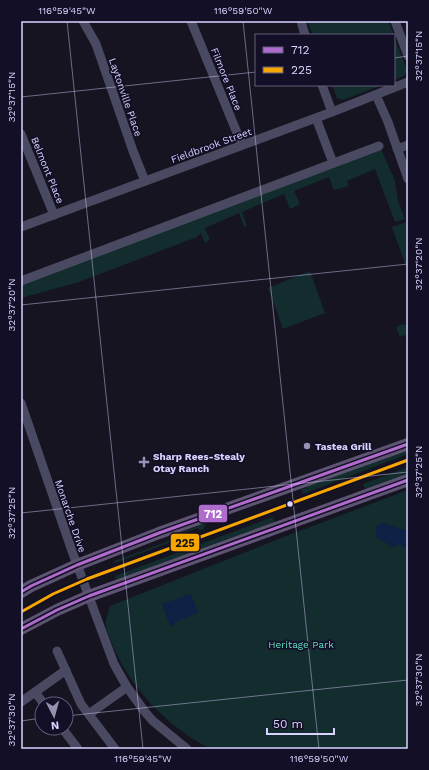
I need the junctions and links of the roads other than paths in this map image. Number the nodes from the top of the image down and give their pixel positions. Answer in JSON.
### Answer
{"nodes":[{"id":1,"x":83,"y":21,"type":"edge"},
{"id":2,"x":191,"y":21,"type":"edge"},
{"id":3,"x":301,"y":21,"type":"edge"},
{"id":4,"x":395,"y":21,"type":"edge"},
{"id":5,"x":305,"y":34,"type":"edge"},
{"id":6,"x":408,"y":56,"type":"edge"},
{"id":7,"x":408,"y":82,"type":"edge"},
{"id":8,"x":322,"y":86,"type":"edge"},
{"id":9,"x":376,"y":95,"type":"junction"},
{"id":10,"x":332,"y":112,"type":"junction"},
{"id":11,"x":316,"y":118,"type":"junction"},
{"id":12,"x":21,"y":134,"type":"edge"},
{"id":13,"x":242,"y":145,"type":"junction"},
{"id":14,"x":408,"y":145,"type":"edge"},
{"id":15,"x":379,"y":146,"type":"dead end"},
{"id":16,"x":397,"y":149,"type":"junction"},
{"id":17,"x":333,"y":163,"type":"junction"},
{"id":18,"x":408,"y":179,"type":"edge"},
{"id":19,"x":145,"y":181,"type":"junction"},
{"id":20,"x":54,"y":215,"type":"junction"},
{"id":21,"x":21,"y":227,"type":"edge"},
{"id":22,"x":21,"y":281,"type":"edge"},
{"id":23,"x":21,"y":403,"type":"edge"},
{"id":24,"x":408,"y":444,"type":"edge"},
{"id":25,"x":408,"y":480,"type":"edge"},
{"id":26,"x":77,"y":565,"type":"junction"},
{"id":27,"x":21,"y":592,"type":"edge"},
{"id":28,"x":89,"y":596,"type":"junction"},
{"id":29,"x":21,"y":629,"type":"edge"},
{"id":30,"x":57,"y":651,"type":"dead end"},
{"id":31,"x":66,"y":670,"type":"junction"},
{"id":32,"x":127,"y":687,"type":"junction"},
{"id":33,"x":34,"y":692,"type":"junction"},
{"id":34,"x":37,"y":696,"type":"edge"},
{"id":35,"x":21,"y":702,"type":"edge"},
{"id":36,"x":89,"y":714,"type":"junction"},
{"id":37,"x":68,"y":736,"type":"edge"},
{"id":38,"x":78,"y":749,"type":"edge"},
{"id":39,"x":115,"y":749,"type":"edge"},
{"id":40,"x":187,"y":749,"type":"edge"}],
"edges":[{"from":1,"to":19,"type":"street","name":"Laytonville Place"},
{"from":2,"to":13,"type":"street","name":"Filmore Place"},
{"from":3,"to":5,"type":"street"},
{"from":4,"to":6,"type":"street"},
{"from":7,"to":9,"type":"street","name":"Fieldbrook Street"},
{"from":8,"to":10,"type":"street"},
{"from":9,"to":10,"type":"street","name":"Fieldbrook Street"},
{"from":9,"to":16,"type":"street"},
{"from":10,"to":11,"type":"street","name":"Fieldbrook Street"},
{"from":11,"to":13,"type":"street","name":"Fieldbrook Street"},
{"from":11,"to":17,"type":"street"},
{"from":12,"to":20,"type":"street","name":"Belmont Place"},
{"from":13,"to":19,"type":"street","name":"Fieldbrook Street"},
{"from":14,"to":16,"type":"street"},
{"from":15,"to":17,"type":"street"},
{"from":16,"to":18,"type":"street"},
{"from":17,"to":22,"type":"street"},
{"from":19,"to":20,"type":"street","name":"Fieldbrook Street"},
{"from":20,"to":21,"type":"street","name":"Fieldbrook Street"},
{"from":23,"to":26,"type":"street","name":"Monarche Drive"},
{"from":24,"to":26,"type":"main road"},
{"from":25,"to":28,"type":"main road"},
{"from":26,"to":27,"type":"main road"},
{"from":26,"to":28,"type":"street","name":"Monarche Drive"},
{"from":28,"to":29,"type":"main road"},
{"from":28,"to":32,"type":"street","name":"Monarche Drive"},
{"from":30,"to":31,"type":"street"},
{"from":31,"to":33,"type":"street"},
{"from":31,"to":36,"type":"street"},
{"from":32,"to":36,"type":"street"},
{"from":32,"to":40,"type":"street","name":"Monarche Drive"},
{"from":33,"to":34,"type":"street"},
{"from":33,"to":35,"type":"street"},
{"from":36,"to":39,"type":"street"},
{"from":37,"to":38,"type":"street"}]}
